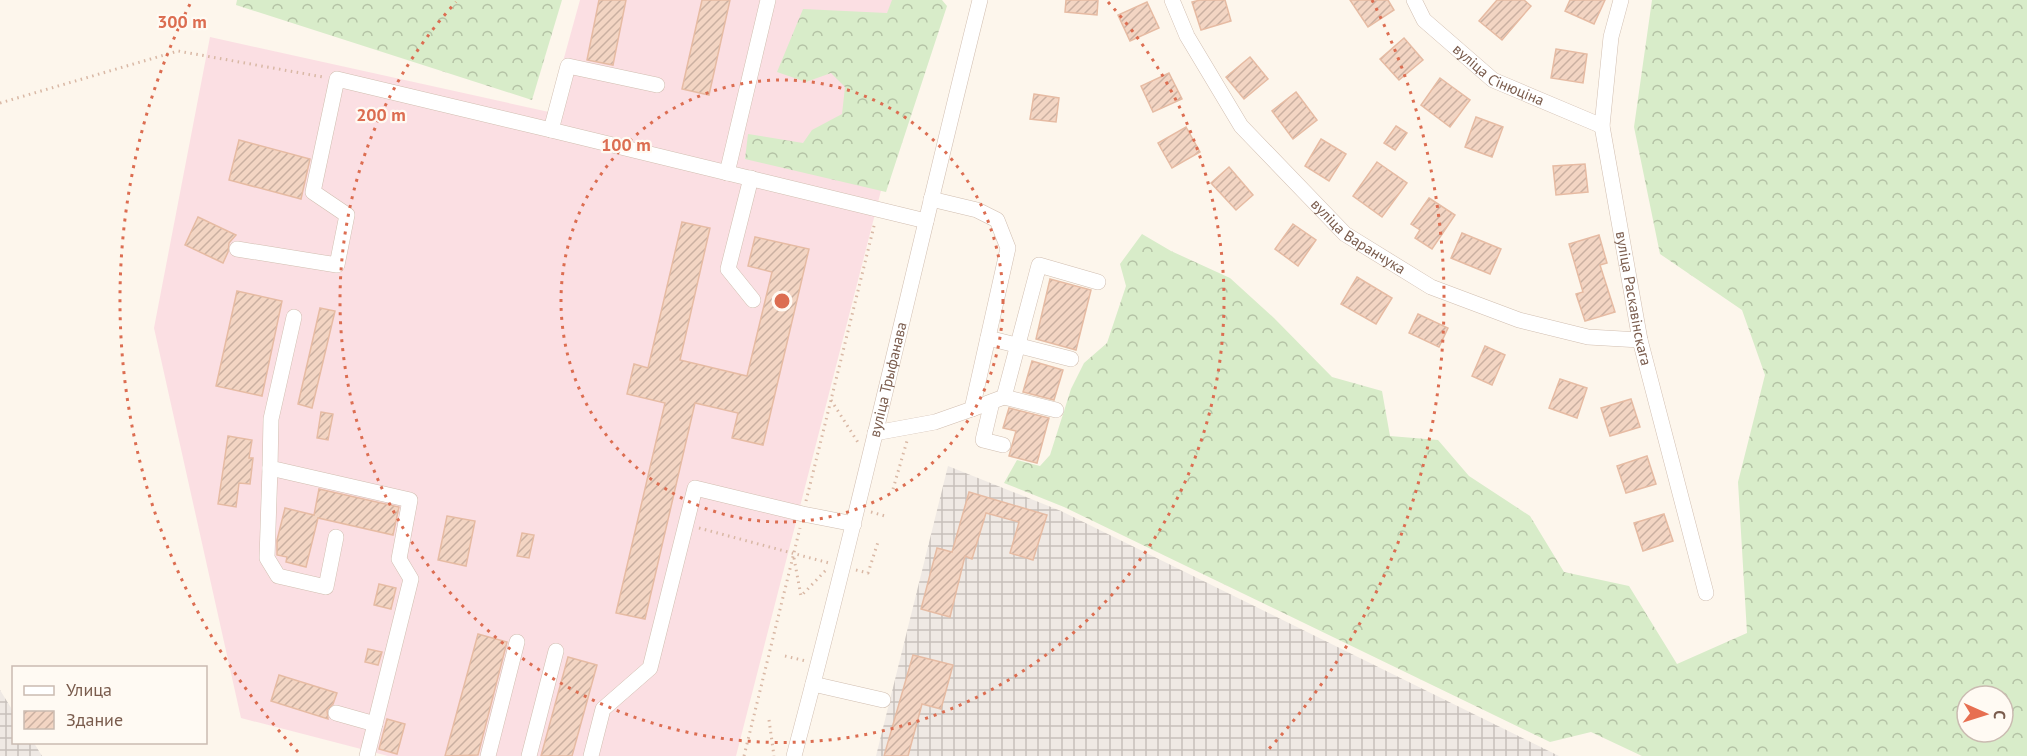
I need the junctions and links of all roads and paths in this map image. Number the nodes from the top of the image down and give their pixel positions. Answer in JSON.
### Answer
{"nodes":[{"id":1,"x":768,"y":0,"type":"edge"},
{"id":2,"x":980,"y":0,"type":"edge"},
{"id":3,"x":1172,"y":0,"type":"edge"},
{"id":4,"x":1413,"y":0,"type":"edge"},
{"id":5,"x":1621,"y":0,"type":"edge"},
{"id":6,"x":337,"y":79,"type":"junction"},
{"id":7,"x":657,"y":85,"type":"dead end"},
{"id":8,"x":0,"y":103,"type":"edge"},
{"id":9,"x":1602,"y":126,"type":"junction"},
{"id":10,"x":551,"y":130,"type":"junction"},
{"id":11,"x":727,"y":172,"type":"junction"},
{"id":12,"x":751,"y":178,"type":"junction"},
{"id":13,"x":931,"y":199,"type":"junction"},
{"id":14,"x":878,"y":209,"type":"junction"},
{"id":15,"x":926,"y":221,"type":"junction"},
{"id":16,"x":237,"y":249,"type":"dead end"},
{"id":17,"x":1098,"y":282,"type":"dead end"},
{"id":18,"x":753,"y":300,"type":"dead end"},
{"id":19,"x":294,"y":317,"type":"dead end"},
{"id":20,"x":988,"y":338,"type":"junction"},
{"id":21,"x":1640,"y":340,"type":"junction"},
{"id":22,"x":1018,"y":345,"type":"junction"},
{"id":23,"x":1071,"y":359,"type":"dead end"},
{"id":24,"x":998,"y":399,"type":"junction"},
{"id":25,"x":972,"y":409,"type":"junction"},
{"id":26,"x":1056,"y":410,"type":"dead end"},
{"id":27,"x":911,"y":428,"type":"junction"},
{"id":28,"x":875,"y":433,"type":"junction"},
{"id":29,"x":1003,"y":445,"type":"dead end"},
{"id":30,"x":270,"y":468,"type":"junction"},
{"id":31,"x":892,"y":489,"type":"dead end"},
{"id":32,"x":803,"y":514,"type":"junction"},
{"id":33,"x":854,"y":524,"type":"junction"},
{"id":34,"x":697,"y":527,"type":"dead end"},
{"id":35,"x":336,"y":537,"type":"dead end"},
{"id":36,"x":878,"y":542,"type":"dead end"},
{"id":37,"x":794,"y":554,"type":"junction"},
{"id":38,"x":843,"y":567,"type":"junction"},
{"id":39,"x":1706,"y":593,"type":"dead end"},
{"id":40,"x":517,"y":642,"type":"dead end"},
{"id":41,"x":556,"y":651,"type":"dead end"},
{"id":42,"x":813,"y":684,"type":"junction"},
{"id":43,"x":883,"y":700,"type":"dead end"},
{"id":44,"x":336,"y":713,"type":"dead end"},
{"id":45,"x":768,"y":720,"type":"dead end"},
{"id":46,"x":375,"y":724,"type":"junction"},
{"id":47,"x":367,"y":756,"type":"edge"},
{"id":48,"x":488,"y":756,"type":"edge"},
{"id":49,"x":529,"y":756,"type":"edge"},
{"id":50,"x":591,"y":756,"type":"edge"},
{"id":51,"x":744,"y":756,"type":"edge"},
{"id":52,"x":774,"y":756,"type":"edge"},
{"id":53,"x":794,"y":756,"type":"edge"}],
"edges":[{"from":1,"to":11,"type":"street"},
{"from":2,"to":13,"type":"street","name":"вуліца Трыфанава"},
{"from":3,"to":21,"type":"street","name":"вуліца Варанчука"},
{"from":4,"to":9,"type":"street","name":"вуліца Сінюціна"},
{"from":5,"to":9,"type":"street","name":"вуліца Раскавінскага"},
{"from":6,"to":8,"type":"path"},
{"from":6,"to":10,"type":"street"},
{"from":6,"to":16,"type":"street"},
{"from":7,"to":10,"type":"street"},
{"from":9,"to":21,"type":"street","name":"вуліца Раскавінскага"},
{"from":10,"to":11,"type":"street"},
{"from":11,"to":12,"type":"street"},
{"from":12,"to":14,"type":"street"},
{"from":12,"to":18,"type":"street"},
{"from":13,"to":15,"type":"street","name":"вуліца Трыфанава"},
{"from":13,"to":20,"type":"street"},
{"from":14,"to":15,"type":"street"},
{"from":14,"to":32,"type":"path"},
{"from":15,"to":28,"type":"street","name":"вуліца Трыфанава"},
{"from":17,"to":22,"type":"street"},
{"from":19,"to":30,"type":"street"},
{"from":20,"to":22,"type":"street"},
{"from":20,"to":25,"type":"street"},
{"from":21,"to":39,"type":"street","name":"вуліца Раскавінскага"},
{"from":22,"to":23,"type":"street"},
{"from":22,"to":24,"type":"street"},
{"from":24,"to":25,"type":"street"},
{"from":24,"to":26,"type":"street"},
{"from":24,"to":29,"type":"street"},
{"from":25,"to":27,"type":"street"},
{"from":27,"to":28,"type":"street"},
{"from":27,"to":31,"type":"path"},
{"from":28,"to":33,"type":"street","name":"вуліца Трыфанава"},
{"from":30,"to":35,"type":"street"},
{"from":30,"to":46,"type":"street"},
{"from":32,"to":33,"type":"street"},
{"from":32,"to":37,"type":"path"},
{"from":32,"to":50,"type":"street"},
{"from":33,"to":38,"type":"street","name":"вуліца Трыфанава"},
{"from":34,"to":37,"type":"path"},
{"from":36,"to":38,"type":"path"},
{"from":37,"to":38,"type":"path"},
{"from":37,"to":51,"type":"path"},
{"from":38,"to":42,"type":"street","name":"вуліца Трыфанава"},
{"from":40,"to":48,"type":"street"},
{"from":41,"to":49,"type":"street"},
{"from":42,"to":43,"type":"street"},
{"from":42,"to":53,"type":"street","name":"вуліца Трыфанава"},
{"from":44,"to":46,"type":"street"},
{"from":45,"to":52,"type":"path"},
{"from":46,"to":47,"type":"street"}]}
